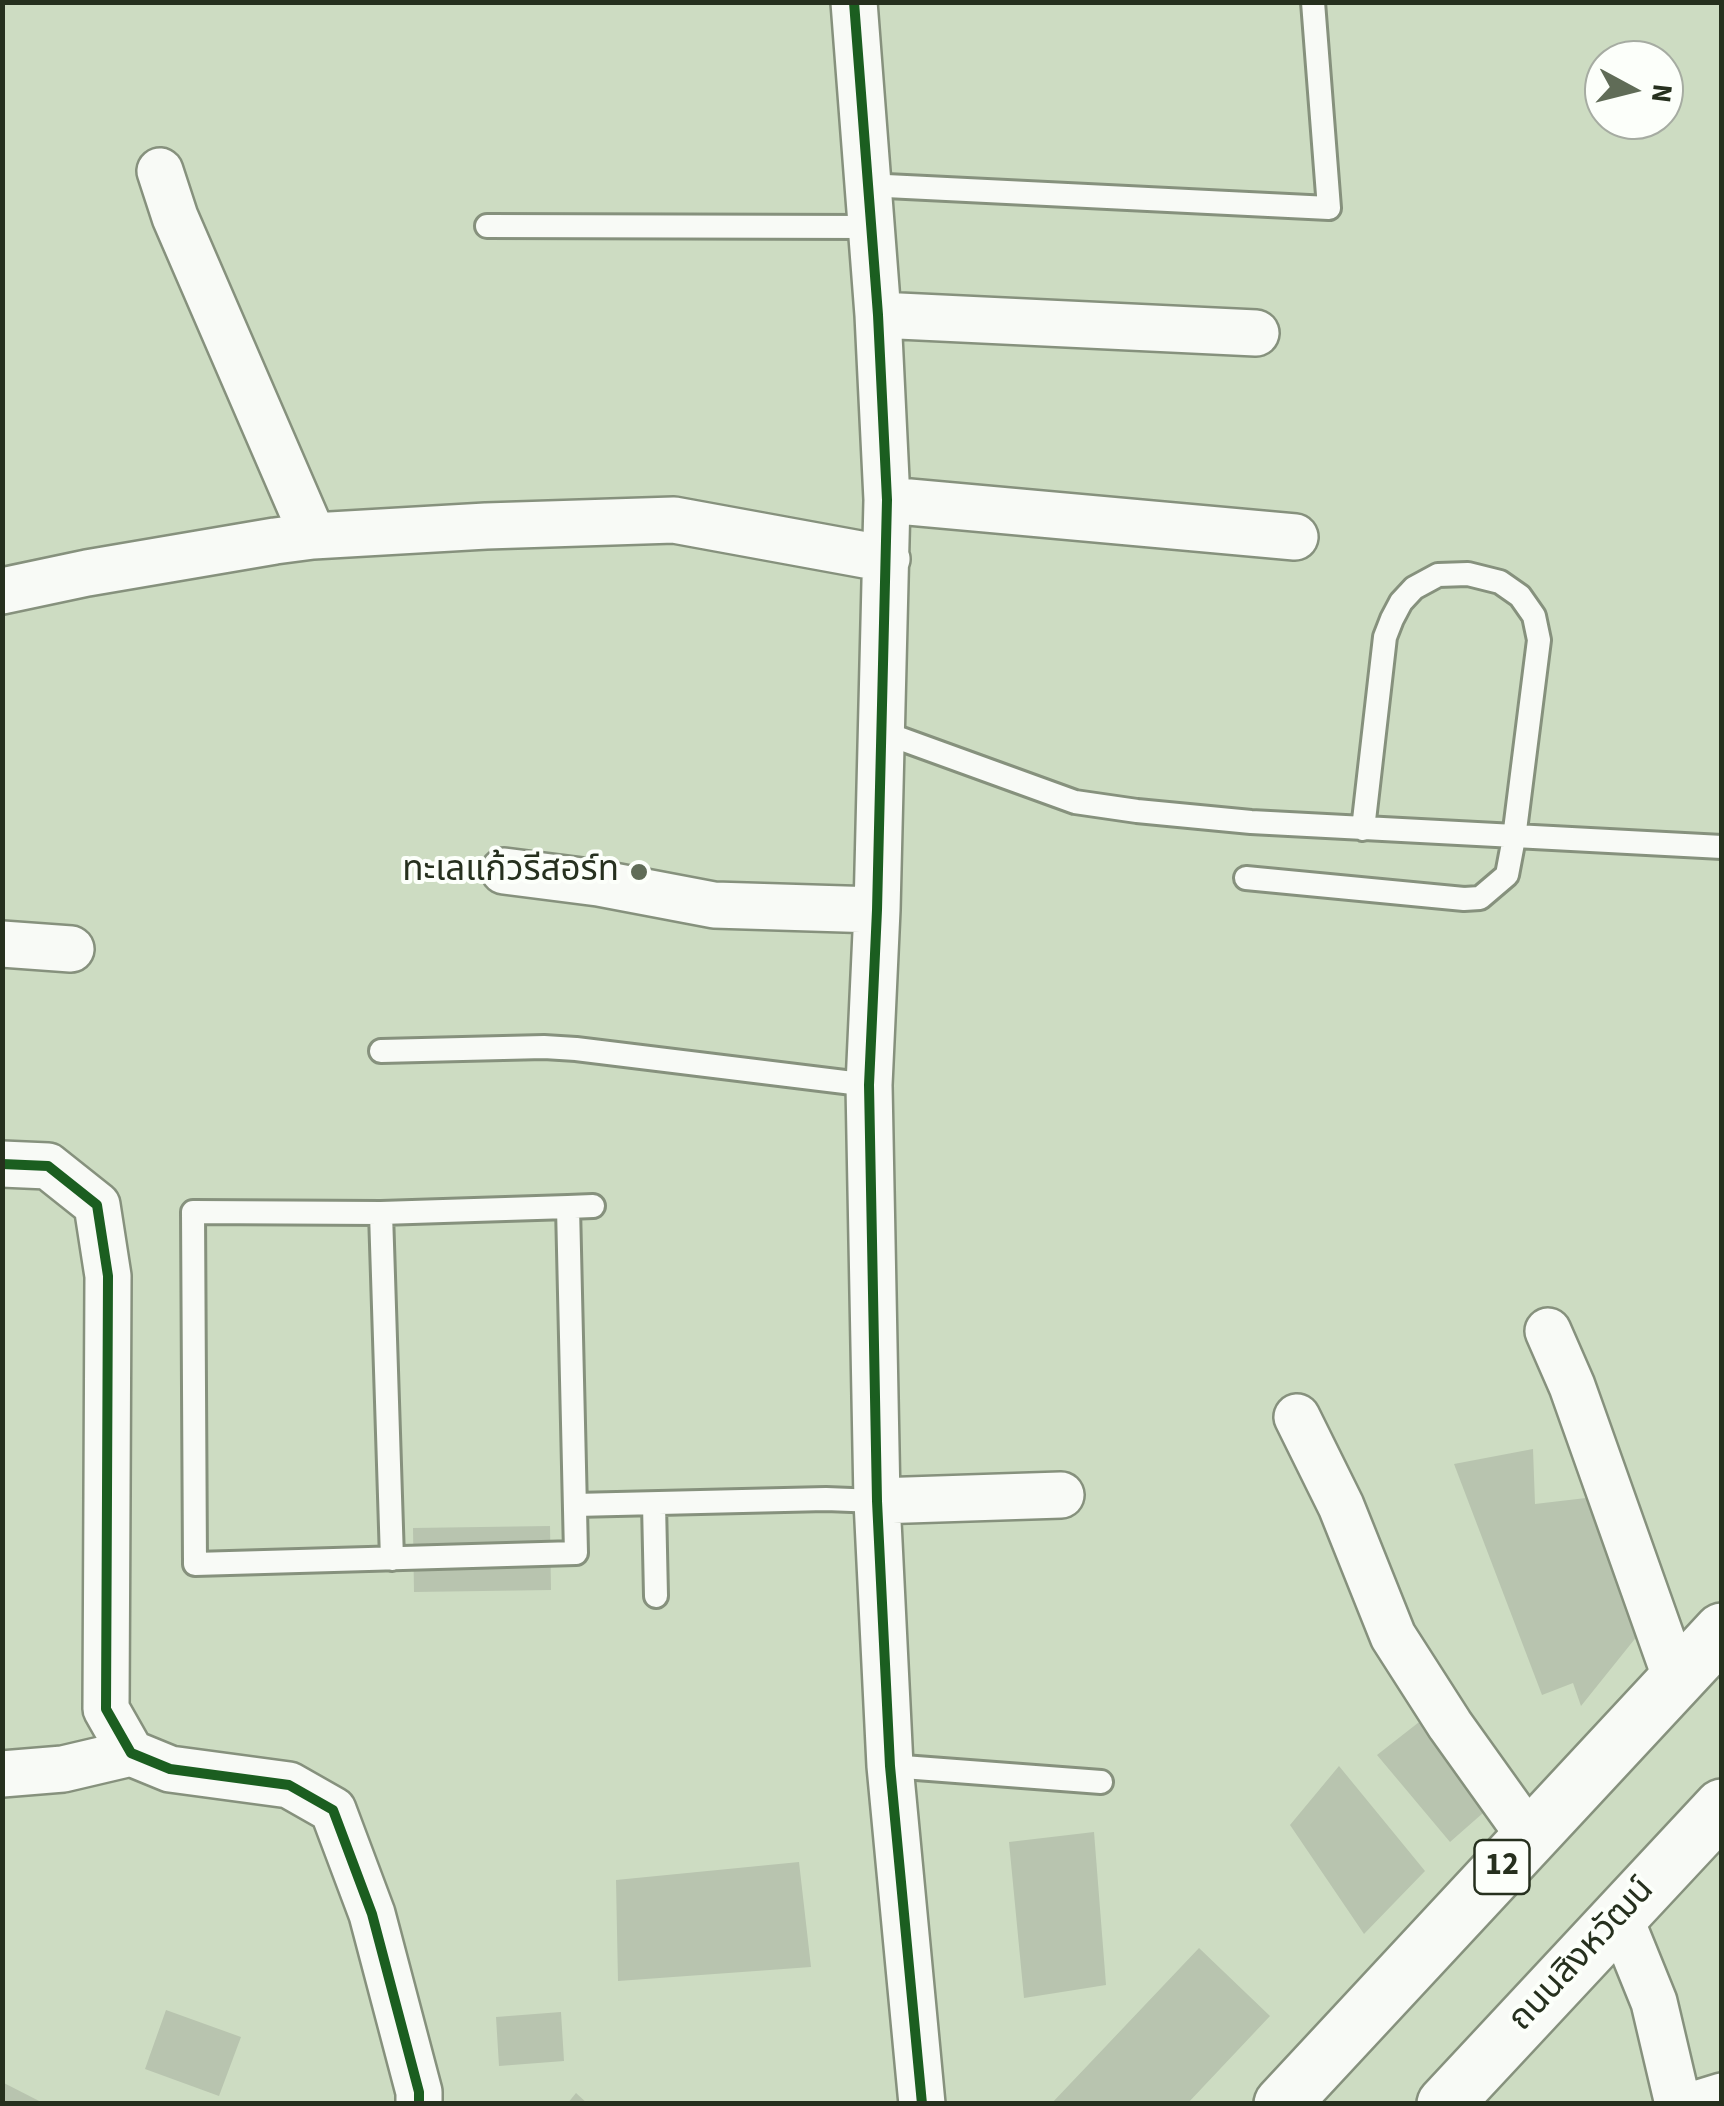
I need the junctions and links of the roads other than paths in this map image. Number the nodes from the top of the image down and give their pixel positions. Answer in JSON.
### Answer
{"nodes":[{"id":1,"x":854,"y":2,"type":"edge"},
{"id":2,"x":1313,"y":2,"type":"edge"},
{"id":3,"x":160,"y":171,"type":"dead end"},
{"id":4,"x":868,"y":206,"type":"junction"},
{"id":5,"x":487,"y":226,"type":"dead end"},
{"id":6,"x":878,"y":315,"type":"junction"},
{"id":7,"x":1256,"y":333,"type":"dead end"},
{"id":8,"x":888,"y":500,"type":"junction"},
{"id":9,"x":312,"y":536,"type":"junction"},
{"id":10,"x":1295,"y":537,"type":"dead end"},
{"id":11,"x":886,"y":558,"type":"junction"},
{"id":12,"x":2,"y":592,"type":"edge"},
{"id":13,"x":882,"y":732,"type":"junction"},
{"id":14,"x":1363,"y":829,"type":"junction"},
{"id":15,"x":1514,"y":838,"type":"junction"},
{"id":16,"x":1722,"y":847,"type":"edge"},
{"id":17,"x":504,"y":871,"type":"dead end"},
{"id":18,"x":1246,"y":878,"type":"dead end"},
{"id":19,"x":877,"y":910,"type":"junction"},
{"id":20,"x":2,"y":944,"type":"edge"},
{"id":21,"x":71,"y":949,"type":"dead end"},
{"id":22,"x":381,"y":1051,"type":"dead end"},
{"id":23,"x":869,"y":1085,"type":"junction"},
{"id":24,"x":2,"y":1164,"type":"edge"},
{"id":25,"x":593,"y":1206,"type":"dead end"},
{"id":26,"x":568,"y":1207,"type":"junction"},
{"id":27,"x":381,"y":1213,"type":"junction"},
{"id":28,"x":1548,"y":1332,"type":"dead end"},
{"id":29,"x":1297,"y":1417,"type":"dead end"},
{"id":30,"x":1061,"y":1495,"type":"dead end"},
{"id":31,"x":877,"y":1501,"type":"junction"},
{"id":32,"x":654,"y":1504,"type":"junction"},
{"id":33,"x":575,"y":1505,"type":"junction"},
{"id":34,"x":392,"y":1560,"type":"junction"},
{"id":35,"x":656,"y":1596,"type":"dead end"},
{"id":36,"x":1722,"y":1631,"type":"edge"},
{"id":37,"x":1676,"y":1680,"type":"junction"},
{"id":38,"x":131,"y":1753,"type":"junction"},
{"id":39,"x":890,"y":1766,"type":"junction"},
{"id":40,"x":2,"y":1774,"type":"edge"},
{"id":41,"x":1101,"y":1782,"type":"dead end"},
{"id":42,"x":1717,"y":1820,"type":"edge"},
{"id":43,"x":1530,"y":1836,"type":"junction"},
{"id":44,"x":1620,"y":1918,"type":"junction"},
{"id":45,"x":1722,"y":2096,"type":"edge"},
{"id":46,"x":419,"y":2104,"type":"edge"},
{"id":47,"x":922,"y":2104,"type":"edge"},
{"id":48,"x":1282,"y":2104,"type":"edge"},
{"id":49,"x":1444,"y":2104,"type":"edge"},
{"id":50,"x":1678,"y":2104,"type":"edge"},
{"id":51,"x":1696,"y":2104,"type":"edge"}],
"edges":[{"from":1,"to":4,"type":"street"},
{"from":2,"to":4,"type":"lane"},
{"from":3,"to":9,"type":"street"},
{"from":4,"to":5,"type":"lane"},
{"from":4,"to":6,"type":"street"},
{"from":6,"to":7,"type":"street"},
{"from":6,"to":8,"type":"street"},
{"from":8,"to":10,"type":"street"},
{"from":8,"to":11,"type":"street"},
{"from":9,"to":11,"type":"street"},
{"from":9,"to":12,"type":"street"},
{"from":11,"to":13,"type":"street"},
{"from":13,"to":14,"type":"lane"},
{"from":13,"to":19,"type":"street"},
{"from":14,"to":15,"type":"lane"},
{"from":14,"to":15,"type":"lane"},
{"from":15,"to":16,"type":"lane"},
{"from":15,"to":18,"type":"lane"},
{"from":17,"to":19,"type":"street"},
{"from":19,"to":23,"type":"street"},
{"from":20,"to":21,"type":"street"},
{"from":22,"to":23,"type":"lane"},
{"from":23,"to":31,"type":"street"},
{"from":24,"to":38,"type":"street"},
{"from":25,"to":26,"type":"lane"},
{"from":26,"to":27,"type":"lane"},
{"from":26,"to":33,"type":"lane"},
{"from":27,"to":34,"type":"lane"},
{"from":27,"to":34,"type":"lane"},
{"from":28,"to":37,"type":"street"},
{"from":29,"to":43,"type":"street"},
{"from":30,"to":31,"type":"street"},
{"from":31,"to":32,"type":"lane"},
{"from":31,"to":39,"type":"street"},
{"from":32,"to":33,"type":"lane"},
{"from":32,"to":35,"type":"lane"},
{"from":33,"to":34,"type":"lane"},
{"from":36,"to":37,"type":"main road","number":"12"},
{"from":37,"to":43,"type":"main road","number":"12"},
{"from":38,"to":40,"type":"street"},
{"from":38,"to":46,"type":"street"},
{"from":39,"to":41,"type":"lane"},
{"from":39,"to":47,"type":"street"},
{"from":42,"to":44,"type":"main road","name":"ถนนสิงหวัฒน์"},
{"from":43,"to":48,"type":"main road","number":"12"},
{"from":44,"to":49,"type":"main road","name":"ถนนสิงหวัฒน์"},
{"from":44,"to":50,"type":"street"},
{"from":45,"to":51,"type":"street"}]}
